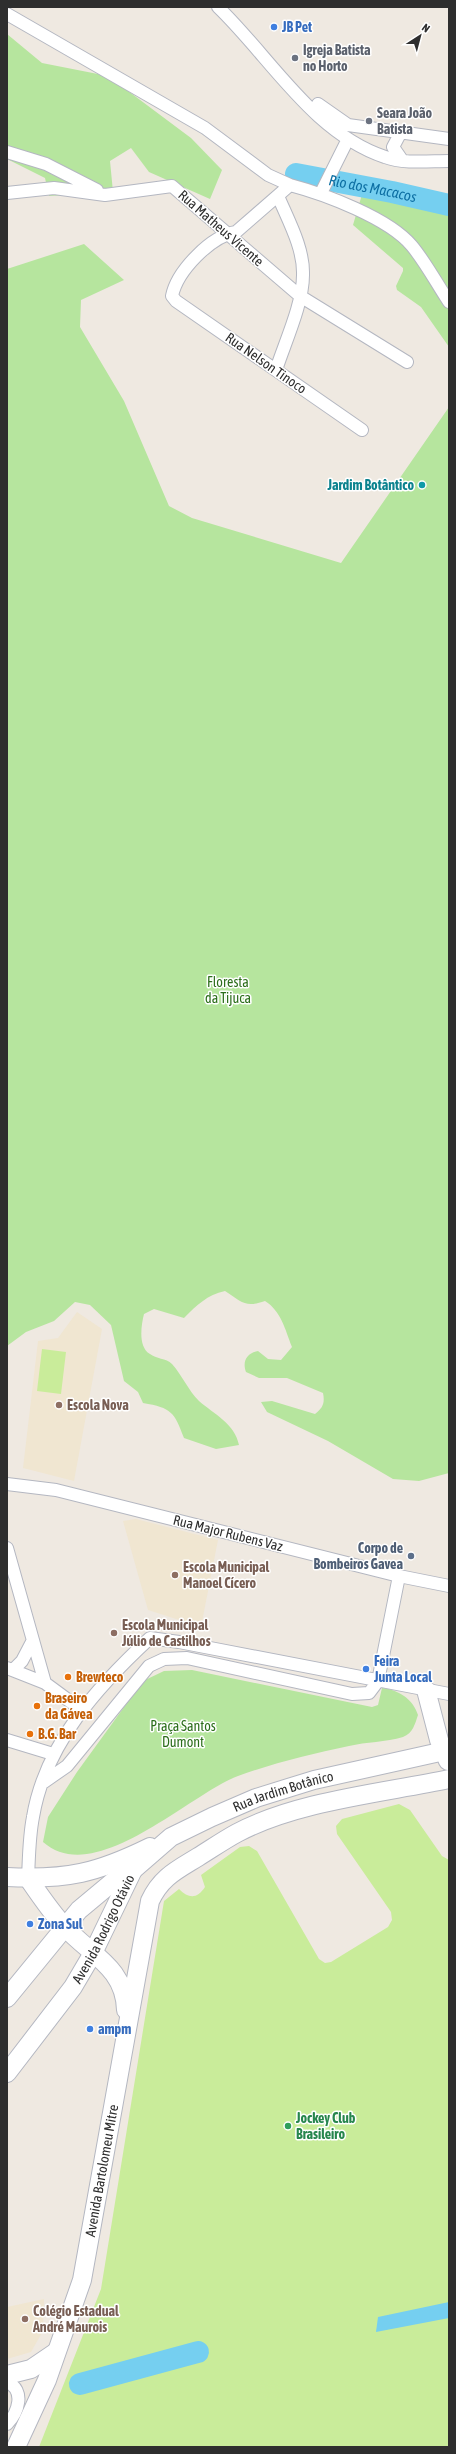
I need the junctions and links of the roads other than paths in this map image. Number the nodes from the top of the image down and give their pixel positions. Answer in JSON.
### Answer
{"nodes":[{"id":1,"x":221,"y":8,"type":"edge"},
{"id":2,"x":7,"y":14,"type":"edge"},
{"id":3,"x":270,"y":62,"type":"junction"},
{"id":4,"x":370,"y":130,"type":"junction"},
{"id":5,"x":401,"y":132,"type":"junction"},
{"id":6,"x":449,"y":140,"type":"edge"},
{"id":7,"x":351,"y":141,"type":"junction"},
{"id":8,"x":7,"y":152,"type":"edge"},
{"id":9,"x":402,"y":160,"type":"junction"},
{"id":10,"x":449,"y":161,"type":"edge"},
{"id":11,"x":290,"y":185,"type":"junction"},
{"id":12,"x":7,"y":193,"type":"edge"},
{"id":13,"x":321,"y":193,"type":"junction"},
{"id":14,"x":105,"y":195,"type":"junction"},
{"id":15,"x":278,"y":196,"type":"junction"},
{"id":16,"x":226,"y":234,"type":"junction"},
{"id":17,"x":300,"y":296,"type":"junction"},
{"id":18,"x":449,"y":302,"type":"edge"},
{"id":19,"x":407,"y":362,"type":"dead end"},
{"id":20,"x":276,"y":370,"type":"junction"},
{"id":21,"x":362,"y":430,"type":"dead end"},
{"id":22,"x":7,"y":1484,"type":"edge"},
{"id":23,"x":7,"y":1548,"type":"edge"},
{"id":24,"x":399,"y":1576,"type":"junction"},
{"id":25,"x":449,"y":1586,"type":"edge"},
{"id":26,"x":34,"y":1640,"type":"junction"},
{"id":27,"x":10,"y":1669,"type":"edge"},
{"id":28,"x":378,"y":1681,"type":"junction"},
{"id":29,"x":45,"y":1683,"type":"junction"},
{"id":30,"x":426,"y":1690,"type":"junction"},
{"id":31,"x":449,"y":1694,"type":"edge"},
{"id":32,"x":83,"y":1711,"type":"junction"},
{"id":33,"x":7,"y":1740,"type":"edge"},
{"id":34,"x":53,"y":1754,"type":"junction"},
{"id":35,"x":447,"y":1755,"type":"edge"},
{"id":36,"x":449,"y":1779,"type":"edge"},
{"id":37,"x":44,"y":1782,"type":"junction"},
{"id":38,"x":171,"y":1838,"type":"junction"},
{"id":39,"x":133,"y":1870,"type":"junction"},
{"id":40,"x":7,"y":1877,"type":"edge"},
{"id":41,"x":28,"y":1878,"type":"junction"},
{"id":42,"x":157,"y":1886,"type":"joint"},
{"id":43,"x":64,"y":1926,"type":"junction"},
{"id":44,"x":93,"y":1953,"type":"junction"},
{"id":45,"x":7,"y":1998,"type":"edge"},
{"id":46,"x":127,"y":2030,"type":"junction"},
{"id":47,"x":7,"y":2074,"type":"edge"},
{"id":48,"x":56,"y":2352,"type":"junction"},
{"id":49,"x":7,"y":2376,"type":"edge"},
{"id":50,"x":7,"y":2382,"type":"edge"},
{"id":51,"x":7,"y":2424,"type":"edge"},
{"id":52,"x":16,"y":2447,"type":"edge"}],
"edges":[{"from":1,"to":3,"type":"street"},
{"from":2,"to":11,"type":"street"},
{"from":3,"to":4,"type":"street"},
{"from":3,"to":7,"type":"street"},
{"from":4,"to":5,"type":"street"},
{"from":4,"to":7,"type":"street"},
{"from":5,"to":6,"type":"street"},
{"from":5,"to":9,"type":"street"},
{"from":7,"to":9,"type":"street"},
{"from":7,"to":13,"type":"street"},
{"from":8,"to":14,"type":"street"},
{"from":9,"to":10,"type":"street"},
{"from":11,"to":13,"type":"street"},
{"from":11,"to":15,"type":"street"},
{"from":12,"to":14,"type":"street","name":"Rua Matheus Vicente"},
{"from":13,"to":18,"type":"street"},
{"from":14,"to":16,"type":"street","name":"Rua Matheus Vicente"},
{"from":15,"to":16,"type":"street"},
{"from":15,"to":17,"type":"street"},
{"from":16,"to":17,"type":"street","name":"Rua Matheus Vicente"},
{"from":16,"to":20,"type":"street","name":"Rua Nelson Tinoco"},
{"from":17,"to":19,"type":"street","name":"Rua Matheus Vicente"},
{"from":17,"to":20,"type":"street"},
{"from":20,"to":21,"type":"street","name":"Rua Nelson Tinoco"},
{"from":22,"to":24,"type":"street","name":"Rua Major Rubens Vaz"},
{"from":23,"to":26,"type":"street"},
{"from":24,"to":25,"type":"street","name":"Rua Major Rubens Vaz"},
{"from":24,"to":28,"type":"street"},
{"from":26,"to":27,"type":"street"},
{"from":26,"to":29,"type":"street"},
{"from":27,"to":29,"type":"street"},
{"from":28,"to":30,"type":"street"},
{"from":28,"to":32,"type":"street"},
{"from":28,"to":37,"type":"street"},
{"from":29,"to":32,"type":"street"},
{"from":30,"to":31,"type":"street"},
{"from":30,"to":35,"type":"main road"},
{"from":32,"to":34,"type":"street"},
{"from":33,"to":34,"type":"street"},
{"from":34,"to":37,"type":"street"},
{"from":35,"to":38,"type":"main road","name":"Rua Jardim Botânico"},
{"from":36,"to":42,"type":"main road","name":"Rua Jardim Botânico"},
{"from":37,"to":41,"type":"street"},
{"from":38,"to":39,"type":"main road","name":"Rua Jardim Botânico"},
{"from":38,"to":41,"type":"main road"},
{"from":39,"to":43,"type":"main road","name":"Avenida Rodrigo Otávio"},
{"from":39,"to":44,"type":"main road","name":"Avenida Rodrigo Otávio"},
{"from":40,"to":41,"type":"main road"},
{"from":41,"to":43,"type":"main road"},
{"from":42,"to":46,"type":"main road","name":"Avenida Bartolomeu Mitre"},
{"from":43,"to":44,"type":"main road"},
{"from":43,"to":45,"type":"main road","name":"Avenida Rodrigo Otávio"},
{"from":44,"to":46,"type":"main road"},
{"from":44,"to":47,"type":"main road","name":"Avenida Rodrigo Otávio"},
{"from":46,"to":48,"type":"main road","name":"Avenida Bartolomeu Mitre"},
{"from":48,"to":49,"type":"main road"},
{"from":48,"to":52,"type":"main road","name":"Avenida Bartolomeu Mitre"},
{"from":50,"to":51,"type":"street"}]}
